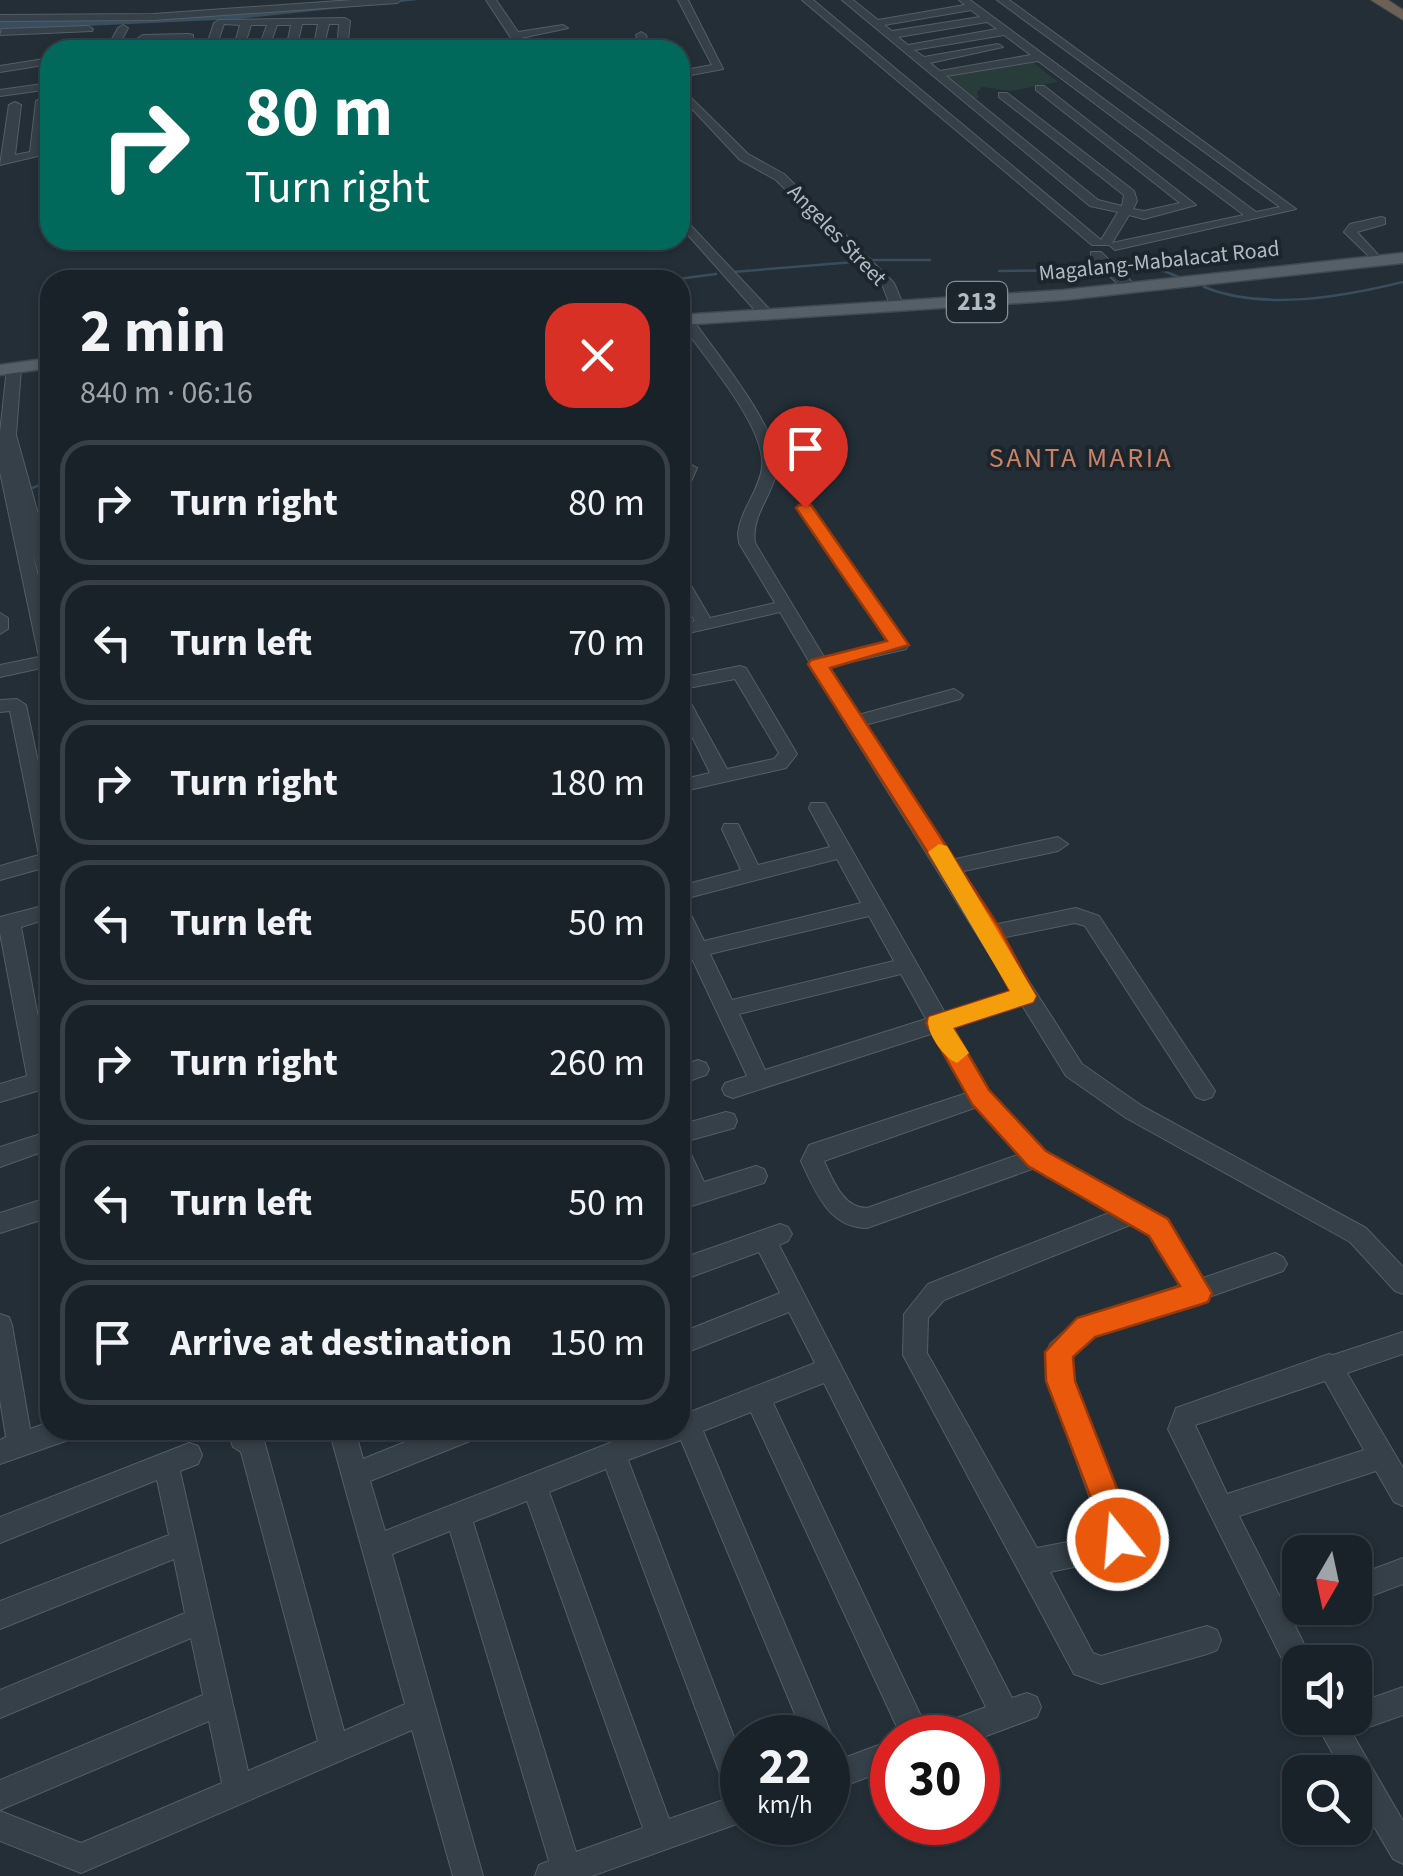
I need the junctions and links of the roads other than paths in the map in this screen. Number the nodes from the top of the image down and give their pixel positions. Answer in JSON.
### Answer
{"nodes":[{"id":1,"x":9,"y":0,"type":"edge"},
{"id":2,"x":228,"y":0,"type":"edge"},
{"id":3,"x":398,"y":0,"type":"edge"},
{"id":4,"x":491,"y":0,"type":"edge"},
{"id":5,"x":683,"y":0,"type":"edge"},
{"id":6,"x":807,"y":0,"type":"edge"},
{"id":7,"x":847,"y":0,"type":"edge"},
{"id":8,"x":933,"y":0,"type":"edge"},
{"id":9,"x":1002,"y":0,"type":"edge"},
{"id":10,"x":1378,"y":0,"type":"edge"},
{"id":11,"x":968,"y":4,"type":"edge"},
{"id":12,"x":45,"y":8,"type":"edge"},
{"id":13,"x":134,"y":8,"type":"dead end"},
{"id":14,"x":861,"y":12,"type":"junction"},
{"id":15,"x":58,"y":16,"type":"junction"},
{"id":16,"x":1403,"y":16,"type":"edge"},
{"id":17,"x":989,"y":19,"type":"junction"},
{"id":18,"x":297,"y":22,"type":"junction"},
{"id":19,"x":324,"y":22,"type":"junction"},
{"id":20,"x":219,"y":23,"type":"junction"},
{"id":21,"x":246,"y":24,"type":"junction"},
{"id":22,"x":272,"y":24,"type":"junction"},
{"id":23,"x":875,"y":24,"type":"junction"},
{"id":24,"x":122,"y":28,"type":"junction"},
{"id":25,"x":562,"y":28,"type":"dead end"},
{"id":26,"x":2,"y":30,"type":"edge"},
{"id":27,"x":191,"y":32,"type":"junction"},
{"id":28,"x":1006,"y":32,"type":"junction"},
{"id":29,"x":144,"y":33,"type":"junction"},
{"id":30,"x":641,"y":35,"type":"dead end"},
{"id":31,"x":514,"y":36,"type":"junction"},
{"id":32,"x":889,"y":36,"type":"junction"},
{"id":33,"x":46,"y":40,"type":"dead end"},
{"id":34,"x":115,"y":40,"type":"edge"},
{"id":35,"x":141,"y":40,"type":"edge"},
{"id":36,"x":187,"y":40,"type":"edge"},
{"id":37,"x":213,"y":40,"type":"edge"},
{"id":38,"x":241,"y":40,"type":"edge"},
{"id":39,"x":266,"y":40,"type":"edge"},
{"id":40,"x":293,"y":40,"type":"edge"},
{"id":41,"x":320,"y":40,"type":"edge"},
{"id":42,"x":344,"y":40,"type":"edge"},
{"id":43,"x":517,"y":40,"type":"edge"},
{"id":44,"x":642,"y":40,"type":"edge"},
{"id":45,"x":1019,"y":42,"type":"junction"},
{"id":46,"x":907,"y":48,"type":"junction"},
{"id":47,"x":1040,"y":57,"type":"junction"},
{"id":48,"x":40,"y":58,"type":"edge"},
{"id":49,"x":40,"y":59,"type":"edge"},
{"id":50,"x":0,"y":60,"type":"edge"},
{"id":51,"x":922,"y":61,"type":"junction"},
{"id":52,"x":0,"y":69,"type":"edge"},
{"id":53,"x":690,"y":72,"type":"edge"},
{"id":54,"x":40,"y":74,"type":"edge"},
{"id":55,"x":939,"y":74,"type":"junction"},
{"id":56,"x":1104,"y":76,"type":"junction"},
{"id":57,"x":0,"y":80,"type":"edge"},
{"id":58,"x":1071,"y":82,"type":"junction"},
{"id":59,"x":40,"y":87,"type":"edge"},
{"id":60,"x":1040,"y":88,"type":"junction"},
{"id":61,"x":0,"y":93,"type":"edge"},
{"id":62,"x":998,"y":93,"type":"junction"},
{"id":63,"x":690,"y":100,"type":"edge"},
{"id":64,"x":40,"y":101,"type":"edge"},
{"id":65,"x":971,"y":102,"type":"junction"},
{"id":66,"x":15,"y":104,"type":"junction"},
{"id":67,"x":0,"y":106,"type":"edge"},
{"id":68,"x":935,"y":110,"type":"junction"},
{"id":69,"x":40,"y":133,"type":"edge"},
{"id":70,"x":4,"y":160,"type":"edge"},
{"id":71,"x":1125,"y":212,"type":"junction"},
{"id":72,"x":1254,"y":217,"type":"junction"},
{"id":73,"x":1381,"y":222,"type":"dead end"},
{"id":74,"x":690,"y":229,"type":"edge"},
{"id":75,"x":1104,"y":248,"type":"junction"},
{"id":76,"x":1403,"y":258,"type":"edge"},
{"id":77,"x":1376,"y":259,"type":"junction"},
{"id":78,"x":1131,"y":284,"type":"junction"},
{"id":79,"x":897,"y":307,"type":"junction"},
{"id":80,"x":766,"y":314,"type":"junction"},
{"id":81,"x":690,"y":324,"type":"edge"},
{"id":82,"x":690,"y":335,"type":"edge"},
{"id":83,"x":40,"y":366,"type":"edge"},
{"id":84,"x":7,"y":376,"type":"edge"},
{"id":85,"x":2,"y":437,"type":"edge"},
{"id":86,"x":805,"y":508,"type":"dead end"},
{"id":87,"x":40,"y":566,"type":"edge"},
{"id":88,"x":690,"y":598,"type":"edge"},
{"id":89,"x":784,"y":606,"type":"junction"},
{"id":90,"x":0,"y":618,"type":"edge"},
{"id":91,"x":706,"y":624,"type":"junction"},
{"id":92,"x":690,"y":628,"type":"edge"},
{"id":93,"x":0,"y":629,"type":"edge"},
{"id":94,"x":40,"y":660,"type":"edge"},
{"id":95,"x":40,"y":662,"type":"edge"},
{"id":96,"x":0,"y":663,"type":"edge"},
{"id":97,"x":818,"y":664,"type":"junction"},
{"id":98,"x":0,"y":671,"type":"edge"},
{"id":99,"x":690,"y":682,"type":"edge"},
{"id":100,"x":954,"y":696,"type":"dead end"},
{"id":101,"x":0,"y":706,"type":"edge"},
{"id":102,"x":854,"y":722,"type":"junction"},
{"id":103,"x":690,"y":733,"type":"edge"},
{"id":104,"x":722,"y":776,"type":"junction"},
{"id":105,"x":690,"y":784,"type":"edge"},
{"id":106,"x":818,"y":808,"type":"dead end"},
{"id":107,"x":40,"y":812,"type":"edge"},
{"id":108,"x":732,"y":829,"type":"dead end"},
{"id":109,"x":1058,"y":844,"type":"dead end"},
{"id":110,"x":840,"y":851,"type":"junction"},
{"id":111,"x":40,"y":862,"type":"edge"},
{"id":112,"x":949,"y":867,"type":"junction"},
{"id":113,"x":0,"y":874,"type":"edge"},
{"id":114,"x":753,"y":874,"type":"junction"},
{"id":115,"x":690,"y":890,"type":"edge"},
{"id":116,"x":874,"y":907,"type":"junction"},
{"id":117,"x":40,"y":914,"type":"edge"},
{"id":118,"x":5,"y":924,"type":"edge"},
{"id":119,"x":690,"y":930,"type":"edge"},
{"id":120,"x":991,"y":933,"type":"junction"},
{"id":121,"x":701,"y":950,"type":"junction"},
{"id":122,"x":908,"y":965,"type":"junction"},
{"id":123,"x":1024,"y":996,"type":"junction"},
{"id":124,"x":727,"y":1009,"type":"junction"},
{"id":125,"x":938,"y":1023,"type":"junction"},
{"id":126,"x":40,"y":1064,"type":"edge"},
{"id":127,"x":40,"y":1081,"type":"edge"},
{"id":128,"x":760,"y":1081,"type":"junction"},
{"id":129,"x":733,"y":1089,"type":"dead end"},
{"id":130,"x":1204,"y":1091,"type":"dead end"},
{"id":131,"x":0,"y":1094,"type":"edge"},
{"id":132,"x":980,"y":1097,"type":"junction"},
{"id":133,"x":726,"y":1121,"type":"dead end"},
{"id":134,"x":690,"y":1131,"type":"edge"},
{"id":135,"x":40,"y":1143,"type":"edge"},
{"id":136,"x":0,"y":1157,"type":"edge"},
{"id":137,"x":1037,"y":1158,"type":"junction"},
{"id":138,"x":756,"y":1176,"type":"dead end"},
{"id":139,"x":690,"y":1196,"type":"edge"},
{"id":140,"x":40,"y":1210,"type":"edge"},
{"id":141,"x":1137,"y":1212,"type":"junction"},
{"id":142,"x":0,"y":1223,"type":"edge"},
{"id":143,"x":1275,"y":1264,"type":"dead end"},
{"id":144,"x":690,"y":1266,"type":"edge"},
{"id":145,"x":1403,"y":1283,"type":"edge"},
{"id":146,"x":1199,"y":1293,"type":"junction"},
{"id":147,"x":795,"y":1298,"type":"junction"},
{"id":148,"x":0,"y":1325,"type":"edge"},
{"id":149,"x":690,"y":1340,"type":"edge"},
{"id":150,"x":1403,"y":1343,"type":"edge"},
{"id":151,"x":1329,"y":1365,"type":"junction"},
{"id":152,"x":830,"y":1369,"type":"junction"},
{"id":153,"x":757,"y":1398,"type":"junction"},
{"id":154,"x":690,"y":1424,"type":"edge"},
{"id":155,"x":40,"y":1438,"type":"edge"},
{"id":156,"x":252,"y":1440,"type":"edge"},
{"id":157,"x":345,"y":1440,"type":"edge"},
{"id":158,"x":441,"y":1440,"type":"edge"},
{"id":159,"x":650,"y":1440,"type":"edge"},
{"id":160,"x":686,"y":1440,"type":"edge"},
{"id":161,"x":10,"y":1448,"type":"edge"},
{"id":162,"x":613,"y":1454,"type":"junction"},
{"id":163,"x":1381,"y":1457,"type":"junction"},
{"id":164,"x":356,"y":1474,"type":"junction"},
{"id":165,"x":534,"y":1485,"type":"junction"},
{"id":166,"x":1403,"y":1493,"type":"edge"},
{"id":167,"x":1221,"y":1509,"type":"junction"},
{"id":168,"x":458,"y":1515,"type":"junction"},
{"id":169,"x":0,"y":1530,"type":"edge"},
{"id":170,"x":184,"y":1542,"type":"junction"},
{"id":171,"x":379,"y":1546,"type":"junction"},
{"id":172,"x":1031,"y":1563,"type":"junction"},
{"id":173,"x":1403,"y":1572,"type":"edge"},
{"id":174,"x":1372,"y":1584,"type":"edge"},
{"id":175,"x":0,"y":1615,"type":"edge"},
{"id":176,"x":1282,"y":1617,"type":"edge"},
{"id":177,"x":1276,"y":1619,"type":"junction"},
{"id":178,"x":201,"y":1620,"type":"junction"},
{"id":179,"x":1207,"y":1640,"type":"dead end"},
{"id":180,"x":1290,"y":1645,"type":"edge"},
{"id":181,"x":1403,"y":1701,"type":"edge"},
{"id":182,"x":219,"y":1702,"type":"junction"},
{"id":183,"x":0,"y":1704,"type":"edge"},
{"id":184,"x":1372,"y":1710,"type":"edge"},
{"id":185,"x":418,"y":1713,"type":"junction"},
{"id":186,"x":809,"y":1715,"type":"edge"},
{"id":187,"x":905,"y":1715,"type":"edge"},
{"id":188,"x":1000,"y":1717,"type":"edge"},
{"id":189,"x":1337,"y":1735,"type":"edge"},
{"id":190,"x":720,"y":1738,"type":"edge"},
{"id":191,"x":334,"y":1746,"type":"junction"},
{"id":192,"x":238,"y":1789,"type":"junction"},
{"id":193,"x":0,"y":1795,"type":"edge"},
{"id":194,"x":720,"y":1816,"type":"edge"},
{"id":195,"x":0,"y":1826,"type":"edge"},
{"id":196,"x":660,"y":1837,"type":"junction"},
{"id":197,"x":1403,"y":1848,"type":"edge"},
{"id":198,"x":558,"y":1873,"type":"edge"},
{"id":199,"x":468,"y":1876,"type":"edge"}],
"edges":[{"from":1,"to":26,"type":"street"},
{"from":2,"to":12,"type":"street"},
{"from":3,"to":15,"type":"street"},
{"from":4,"to":31,"type":"street"},
{"from":5,"to":53,"type":"street"},
{"from":6,"to":68,"type":"street"},
{"from":7,"to":14,"type":"street"},
{"from":8,"to":14,"type":"street"},
{"from":9,"to":56,"type":"street"},
{"from":10,"to":16,"type":"highway"},
{"from":11,"to":17,"type":"street"},
{"from":11,"to":23,"type":"street"},
{"from":12,"to":15,"type":"street"},
{"from":12,"to":26,"type":"street"},
{"from":13,"to":15,"type":"street"},
{"from":14,"to":23,"type":"street"},
{"from":17,"to":28,"type":"street"},
{"from":17,"to":32,"type":"street"},
{"from":18,"to":19,"type":"street"},
{"from":18,"to":22,"type":"street"},
{"from":18,"to":40,"type":"street"},
{"from":19,"to":41,"type":"street"},
{"from":19,"to":42,"type":"street"},
{"from":20,"to":21,"type":"street"},
{"from":20,"to":27,"type":"street"},
{"from":20,"to":37,"type":"street"},
{"from":21,"to":22,"type":"street"},
{"from":21,"to":38,"type":"street"},
{"from":22,"to":39,"type":"street"},
{"from":23,"to":32,"type":"street"},
{"from":24,"to":26,"type":"street"},
{"from":24,"to":29,"type":"street"},
{"from":24,"to":34,"type":"street"},
{"from":25,"to":31,"type":"street"},
{"from":26,"to":33,"type":"street"},
{"from":27,"to":29,"type":"street"},
{"from":27,"to":36,"type":"street"},
{"from":28,"to":45,"type":"street"},
{"from":28,"to":46,"type":"street"},
{"from":29,"to":35,"type":"street"},
{"from":30,"to":44,"type":"street"},
{"from":31,"to":43,"type":"street"},
{"from":32,"to":46,"type":"street"},
{"from":45,"to":47,"type":"street"},
{"from":45,"to":51,"type":"street"},
{"from":46,"to":51,"type":"street"},
{"from":47,"to":55,"type":"street"},
{"from":47,"to":58,"type":"street"},
{"from":48,"to":50,"type":"street"},
{"from":49,"to":52,"type":"street"},
{"from":51,"to":55,"type":"street"},
{"from":54,"to":57,"type":"street"},
{"from":55,"to":65,"type":"street"},
{"from":56,"to":58,"type":"street"},
{"from":56,"to":72,"type":"street"},
{"from":58,"to":60,"type":"street"},
{"from":58,"to":72,"type":"street"},
{"from":59,"to":61,"type":"street"},
{"from":60,"to":62,"type":"street"},
{"from":60,"to":71,"type":"street"},
{"from":62,"to":65,"type":"street"},
{"from":62,"to":71,"type":"street"},
{"from":63,"to":79,"type":"street","name":"Angeles Street"},
{"from":64,"to":66,"type":"street"},
{"from":65,"to":68,"type":"street"},
{"from":65,"to":71,"type":"street"},
{"from":66,"to":67,"type":"street"},
{"from":66,"to":70,"type":"street"},
{"from":68,"to":75,"type":"street"},
{"from":69,"to":70,"type":"street"},
{"from":71,"to":75,"type":"street"},
{"from":72,"to":75,"type":"street"},
{"from":73,"to":77,"type":"street"},
{"from":74,"to":80,"type":"street"},
{"from":75,"to":78,"type":"street"},
{"from":76,"to":77,"type":"main road","name":"Magalang-Mabalacat Road","number":"213"},
{"from":77,"to":78,"type":"main road","name":"Magalang-Mabalacat Road","number":"213"},
{"from":78,"to":79,"type":"main road","name":"Magalang-Mabalacat Road","number":"213"},
{"from":79,"to":80,"type":"main road","name":"Magalang-Mabalacat Road","number":"213"},
{"from":80,"to":81,"type":"main road","name":"Magalang-Mabalacat Road","number":"213"},
{"from":82,"to":89,"type":"street"},
{"from":83,"to":84,"type":"main road"},
{"from":84,"to":85,"type":"street"},
{"from":85,"to":87,"type":"street"},
{"from":86,"to":97,"type":"street"},
{"from":88,"to":91,"type":"street"},
{"from":89,"to":91,"type":"street"},
{"from":89,"to":97,"type":"street"},
{"from":90,"to":93,"type":"street"},
{"from":91,"to":92,"type":"street"},
{"from":94,"to":96,"type":"street"},
{"from":95,"to":98,"type":"street"},
{"from":97,"to":102,"type":"street"},
{"from":99,"to":104,"type":"street"},
{"from":100,"to":102,"type":"street"},
{"from":101,"to":107,"type":"street"},
{"from":102,"to":112,"type":"street"},
{"from":103,"to":104,"type":"street"},
{"from":104,"to":105,"type":"street"},
{"from":106,"to":110,"type":"street"},
{"from":108,"to":114,"type":"street"},
{"from":109,"to":112,"type":"street"},
{"from":110,"to":114,"type":"street"},
{"from":110,"to":116,"type":"street"},
{"from":111,"to":113,"type":"street"},
{"from":112,"to":120,"type":"street"},
{"from":114,"to":115,"type":"street"},
{"from":116,"to":121,"type":"street"},
{"from":116,"to":122,"type":"street"},
{"from":117,"to":118,"type":"street"},
{"from":118,"to":126,"type":"street"},
{"from":119,"to":121,"type":"street"},
{"from":120,"to":123,"type":"street"},
{"from":120,"to":130,"type":"street"},
{"from":121,"to":124,"type":"street"},
{"from":122,"to":124,"type":"street"},
{"from":122,"to":125,"type":"street"},
{"from":123,"to":125,"type":"street"},
{"from":123,"to":145,"type":"street"},
{"from":124,"to":128,"type":"street"},
{"from":125,"to":128,"type":"street"},
{"from":125,"to":132,"type":"street"},
{"from":127,"to":131,"type":"street"},
{"from":128,"to":129,"type":"street"},
{"from":132,"to":137,"type":"street"},
{"from":132,"to":137,"type":"street"},
{"from":133,"to":134,"type":"street"},
{"from":135,"to":136,"type":"street"},
{"from":137,"to":141,"type":"street"},
{"from":138,"to":139,"type":"street"},
{"from":140,"to":142,"type":"street"},
{"from":141,"to":146,"type":"street"},
{"from":141,"to":172,"type":"street"},
{"from":143,"to":146,"type":"street"},
{"from":144,"to":147,"type":"street"},
{"from":146,"to":172,"type":"street"},
{"from":147,"to":149,"type":"street"},
{"from":147,"to":152,"type":"street"},
{"from":148,"to":161,"type":"street"},
{"from":150,"to":151,"type":"street"},
{"from":151,"to":163,"type":"street"},
{"from":151,"to":167,"type":"street"},
{"from":152,"to":153,"type":"street"},
{"from":152,"to":188,"type":"street"},
{"from":153,"to":154,"type":"street"},
{"from":153,"to":187,"type":"street"},
{"from":155,"to":161,"type":"street"},
{"from":156,"to":191,"type":"street"},
{"from":157,"to":164,"type":"street"},
{"from":158,"to":164,"type":"street"},
{"from":159,"to":162,"type":"street"},
{"from":160,"to":186,"type":"street"},
{"from":162,"to":165,"type":"street"},
{"from":162,"to":190,"type":"street"},
{"from":163,"to":166,"type":"street"},
{"from":163,"to":167,"type":"street"},
{"from":164,"to":171,"type":"street"},
{"from":165,"to":168,"type":"street"},
{"from":165,"to":196,"type":"street"},
{"from":167,"to":177,"type":"street"},
{"from":168,"to":171,"type":"street"},
{"from":168,"to":198,"type":"street"},
{"from":169,"to":170,"type":"street"},
{"from":170,"to":175,"type":"street"},
{"from":170,"to":178,"type":"street"},
{"from":171,"to":185,"type":"street"},
{"from":172,"to":179,"type":"street"},
{"from":173,"to":174,"type":"street"},
{"from":176,"to":177,"type":"street"},
{"from":177,"to":180,"type":"street"},
{"from":178,"to":182,"type":"street"},
{"from":178,"to":183,"type":"street"},
{"from":181,"to":184,"type":"street"},
{"from":182,"to":192,"type":"street"},
{"from":182,"to":193,"type":"street"},
{"from":185,"to":191,"type":"street"},
{"from":185,"to":199,"type":"street"},
{"from":189,"to":197,"type":"street"},
{"from":191,"to":192,"type":"street"},
{"from":192,"to":195,"type":"street"},
{"from":194,"to":196,"type":"street"},
{"from":196,"to":198,"type":"street"}]}
